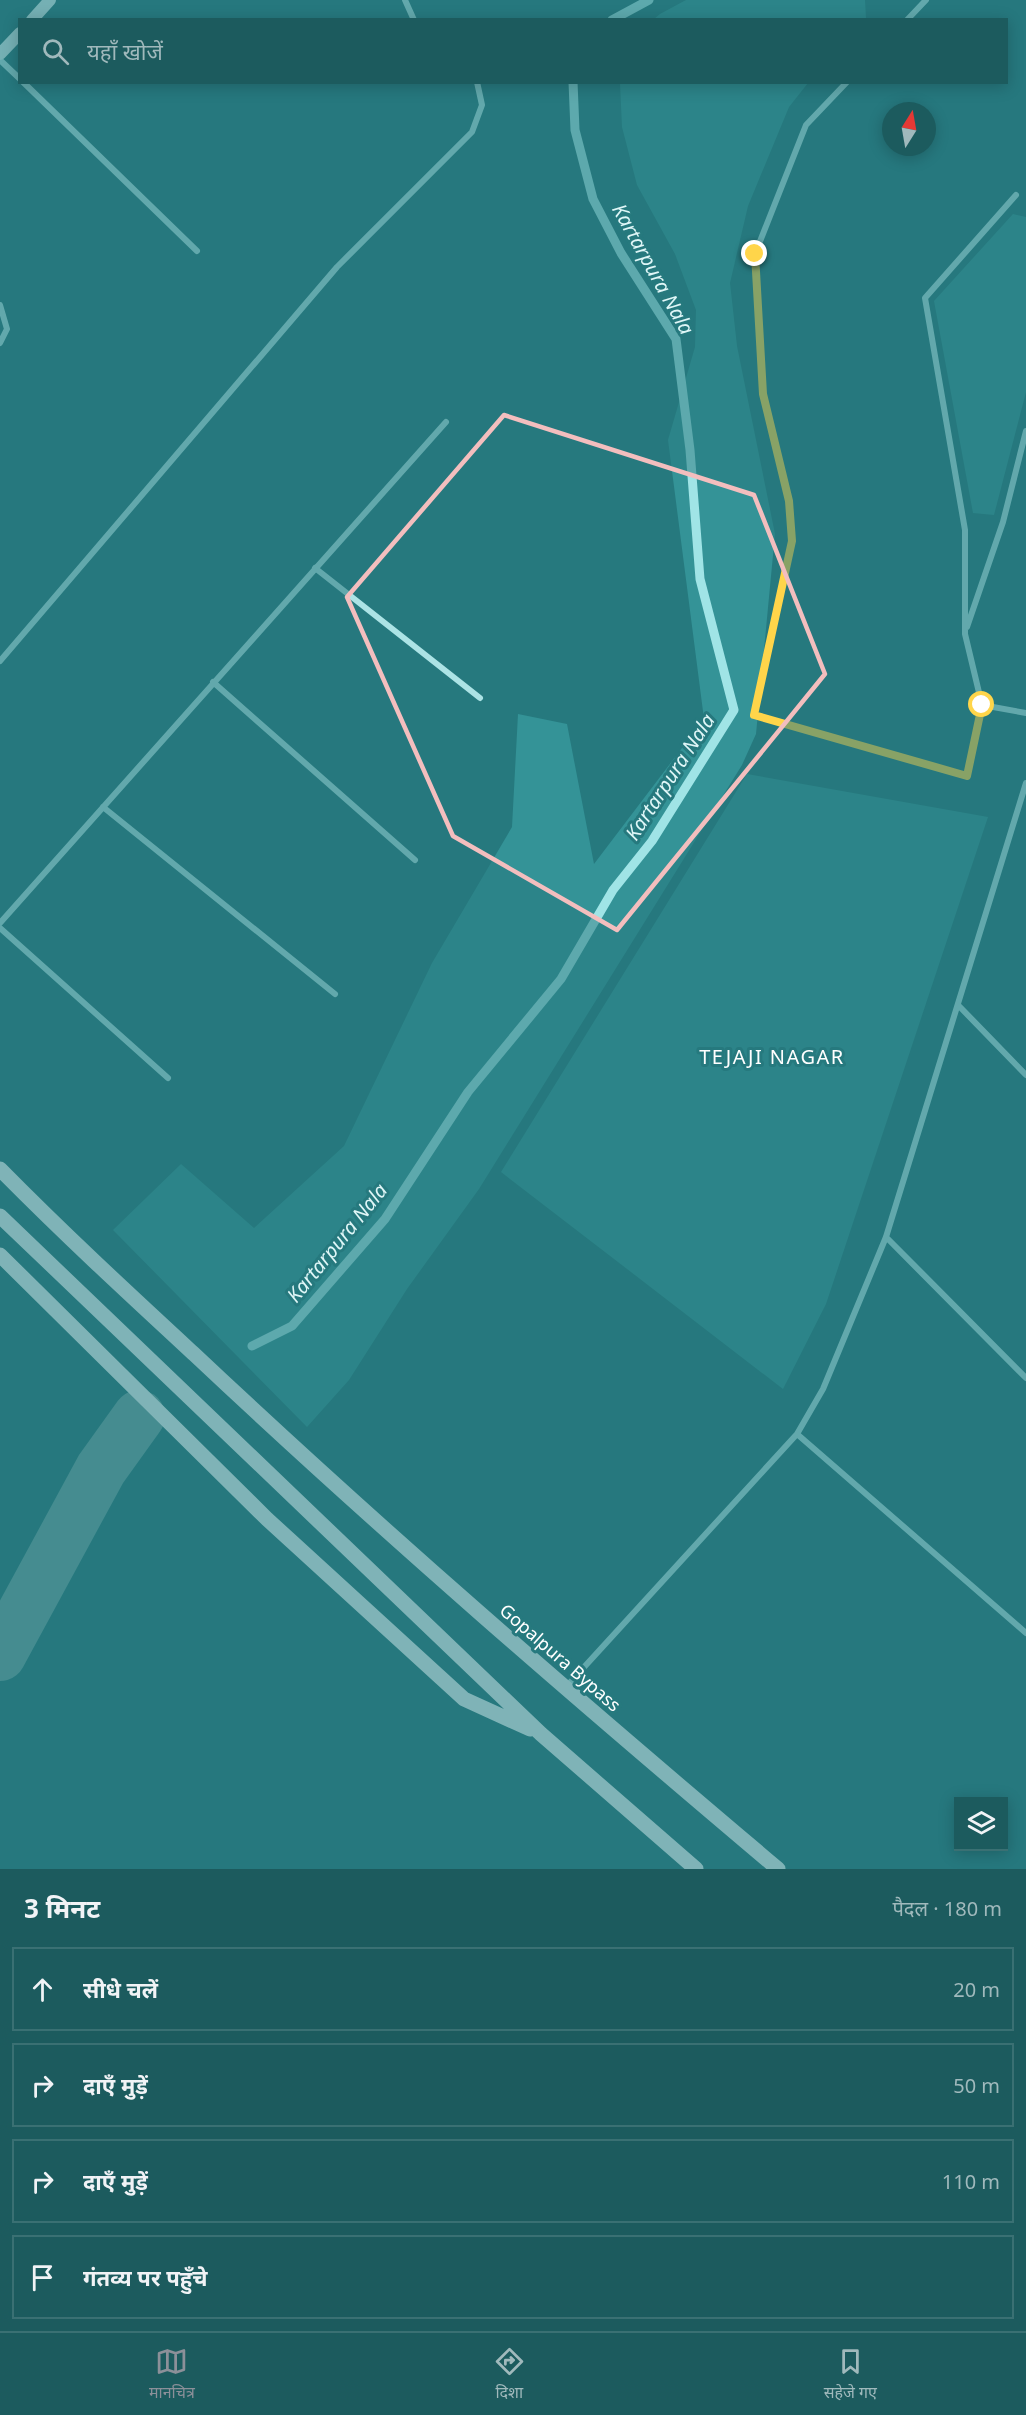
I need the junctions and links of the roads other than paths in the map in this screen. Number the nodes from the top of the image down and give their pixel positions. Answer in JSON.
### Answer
{"nodes":[{"id":1,"x":50,"y":0,"type":"edge"},
{"id":2,"x":405,"y":0,"type":"edge"},
{"id":3,"x":926,"y":0,"type":"edge"},
{"id":4,"x":34,"y":18,"type":"edge"},
{"id":5,"x":413,"y":18,"type":"edge"},
{"id":6,"x":909,"y":18,"type":"edge"},
{"id":7,"x":18,"y":35,"type":"edge"},
{"id":8,"x":0,"y":54,"type":"edge"},
{"id":9,"x":0,"y":60,"type":"edge"},
{"id":10,"x":18,"y":77,"type":"edge"},
{"id":11,"x":25,"y":84,"type":"edge"},
{"id":12,"x":477,"y":84,"type":"edge"},
{"id":13,"x":845,"y":84,"type":"edge"},
{"id":14,"x":1016,"y":195,"type":"dead end"},
{"id":15,"x":197,"y":251,"type":"dead end"},
{"id":16,"x":0,"y":305,"type":"edge"},
{"id":17,"x":0,"y":343,"type":"edge"},
{"id":18,"x":446,"y":423,"type":"dead end"},
{"id":19,"x":1026,"y":431,"type":"edge"},
{"id":20,"x":315,"y":568,"type":"junction"},
{"id":21,"x":965,"y":633,"type":"junction"},
{"id":22,"x":0,"y":661,"type":"edge"},
{"id":23,"x":213,"y":682,"type":"junction"},
{"id":24,"x":480,"y":698,"type":"dead end"},
{"id":25,"x":982,"y":705,"type":"junction"},
{"id":26,"x":1026,"y":713,"type":"edge"},
{"id":27,"x":1026,"y":783,"type":"edge"},
{"id":28,"x":103,"y":807,"type":"junction"},
{"id":29,"x":415,"y":860,"type":"dead end"},
{"id":30,"x":0,"y":923,"type":"edge"},
{"id":31,"x":0,"y":928,"type":"edge"},
{"id":32,"x":335,"y":994,"type":"dead end"},
{"id":33,"x":958,"y":1006,"type":"junction"},
{"id":34,"x":1026,"y":1075,"type":"edge"},
{"id":35,"x":168,"y":1078,"type":"dead end"},
{"id":36,"x":0,"y":1169,"type":"edge"},
{"id":37,"x":0,"y":1216,"type":"edge"},
{"id":38,"x":886,"y":1237,"type":"junction"},
{"id":39,"x":0,"y":1255,"type":"edge"},
{"id":40,"x":1026,"y":1378,"type":"edge"},
{"id":41,"x":797,"y":1434,"type":"junction"},
{"id":42,"x":1026,"y":1634,"type":"edge"},
{"id":43,"x":564,"y":1689,"type":"junction"},
{"id":44,"x":541,"y":1734,"type":"junction"},
{"id":45,"x":696,"y":1869,"type":"edge"},
{"id":46,"x":778,"y":1869,"type":"edge"}],
"edges":[{"from":1,"to":4,"type":"street"},
{"from":2,"to":5,"type":"street"},
{"from":3,"to":6,"type":"street"},
{"from":7,"to":8,"type":"street"},
{"from":9,"to":10,"type":"street"},
{"from":11,"to":15,"type":"street"},
{"from":12,"to":22,"type":"street"},
{"from":13,"to":25,"type":"street"},
{"from":14,"to":21,"type":"street"},
{"from":16,"to":17,"type":"street"},
{"from":18,"to":20,"type":"street"},
{"from":19,"to":21,"type":"street"},
{"from":20,"to":23,"type":"street"},
{"from":20,"to":24,"type":"street"},
{"from":21,"to":25,"type":"street"},
{"from":23,"to":28,"type":"street"},
{"from":23,"to":29,"type":"street"},
{"from":25,"to":26,"type":"street"},
{"from":27,"to":33,"type":"street"},
{"from":28,"to":30,"type":"street"},
{"from":28,"to":32,"type":"street"},
{"from":31,"to":35,"type":"street"},
{"from":33,"to":34,"type":"street"},
{"from":33,"to":38,"type":"street"},
{"from":36,"to":43,"type":"main road","name":"Gopalpura Bypass"},
{"from":37,"to":44,"type":"main road"},
{"from":38,"to":40,"type":"street"},
{"from":38,"to":41,"type":"street"},
{"from":39,"to":44,"type":"main road"},
{"from":41,"to":42,"type":"street"},
{"from":41,"to":43,"type":"street"},
{"from":43,"to":46,"type":"main road","name":"Gopalpura Bypass"},
{"from":44,"to":45,"type":"main road"}]}
